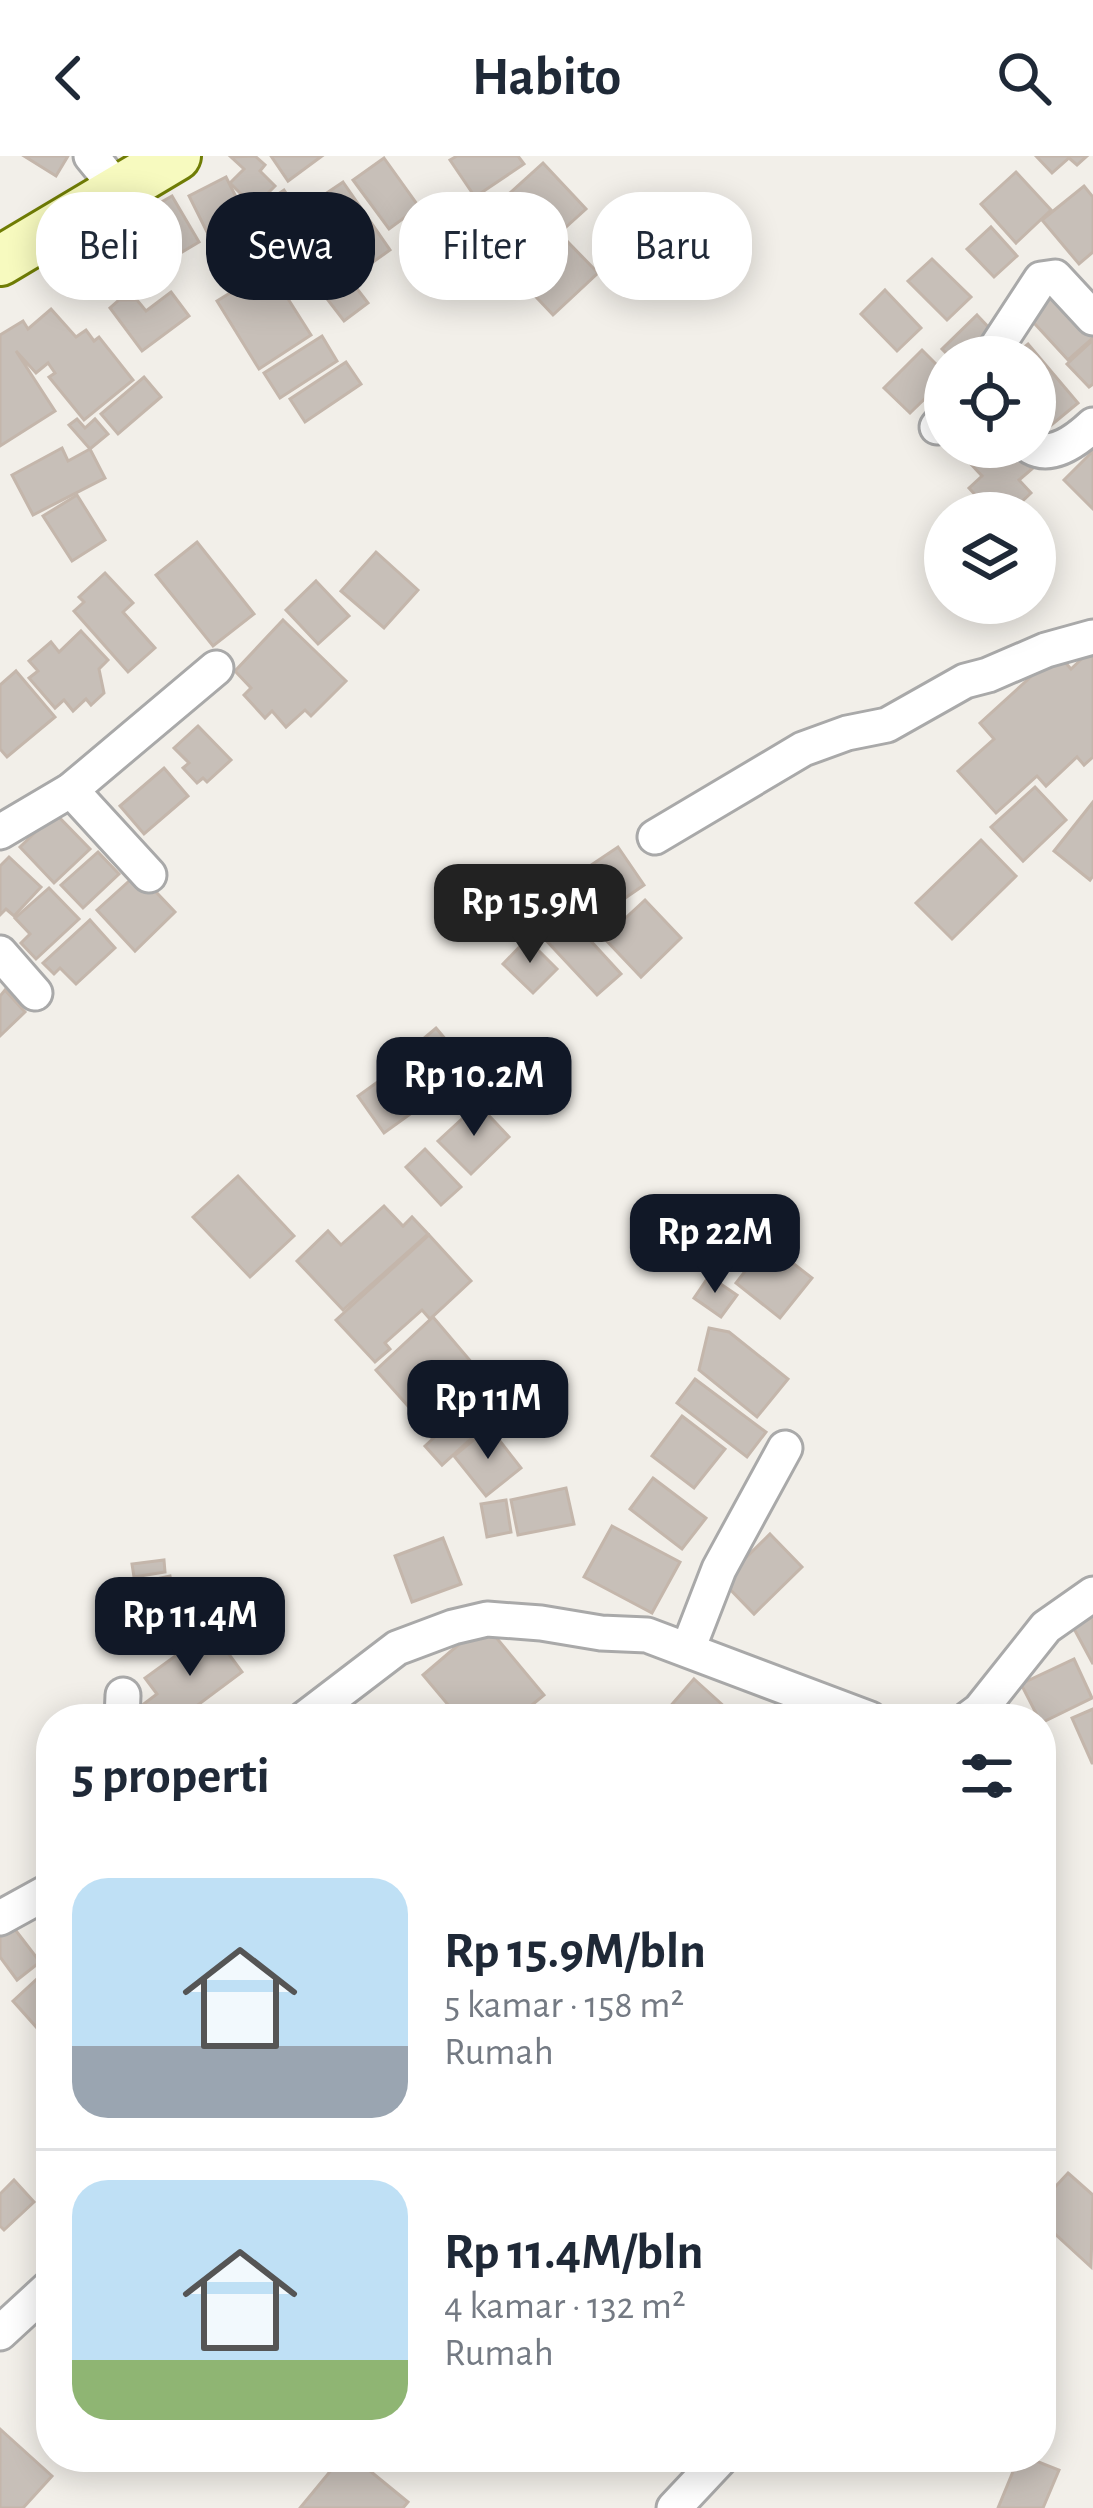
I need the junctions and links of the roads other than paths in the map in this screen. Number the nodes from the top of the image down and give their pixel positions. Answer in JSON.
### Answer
{"nodes":[{"id":1,"x":176,"y":156,"type":"edge"},
{"id":2,"x":104,"y":172,"type":"edge"},
{"id":3,"x":0,"y":261,"type":"edge"},
{"id":4,"x":1093,"y":318,"type":"edge"},
{"id":5,"x":1004,"y":336,"type":"edge"},
{"id":6,"x":1093,"y":425,"type":"edge"},
{"id":7,"x":1056,"y":448,"type":"edge"},
{"id":8,"x":1093,"y":637,"type":"edge"},
{"id":9,"x":215,"y":668,"type":"dead end"},
{"id":10,"x":71,"y":790,"type":"junction"},
{"id":11,"x":0,"y":832,"type":"edge"},
{"id":12,"x":655,"y":837,"type":"dead end"},
{"id":13,"x":149,"y":874,"type":"dead end"},
{"id":14,"x":0,"y":953,"type":"edge"},
{"id":15,"x":35,"y":993,"type":"dead end"},
{"id":16,"x":785,"y":1448,"type":"dead end"},
{"id":17,"x":1093,"y":1594,"type":"edge"},
{"id":18,"x":688,"y":1649,"type":"junction"},
{"id":19,"x":335,"y":1704,"type":"edge"},
{"id":20,"x":831,"y":1704,"type":"edge"},
{"id":21,"x":985,"y":1704,"type":"edge"},
{"id":22,"x":36,"y":1898,"type":"edge"},
{"id":23,"x":0,"y":1918,"type":"edge"},
{"id":24,"x":36,"y":2300,"type":"edge"},
{"id":25,"x":0,"y":2333,"type":"edge"},
{"id":26,"x":709,"y":2472,"type":"edge"},
{"id":27,"x":674,"y":2508,"type":"edge"}],
"edges":[{"from":1,"to":2,"type":"street"},
{"from":2,"to":3,"type":"street"},
{"from":4,"to":5,"type":"street"},
{"from":6,"to":7,"type":"street"},
{"from":8,"to":12,"type":"street"},
{"from":9,"to":10,"type":"street"},
{"from":10,"to":11,"type":"street"},
{"from":10,"to":13,"type":"street"},
{"from":14,"to":15,"type":"street"},
{"from":16,"to":18,"type":"street"},
{"from":17,"to":21,"type":"street"},
{"from":18,"to":19,"type":"street"},
{"from":18,"to":20,"type":"street"},
{"from":22,"to":23,"type":"street"},
{"from":24,"to":25,"type":"street"},
{"from":26,"to":27,"type":"street"}]}
